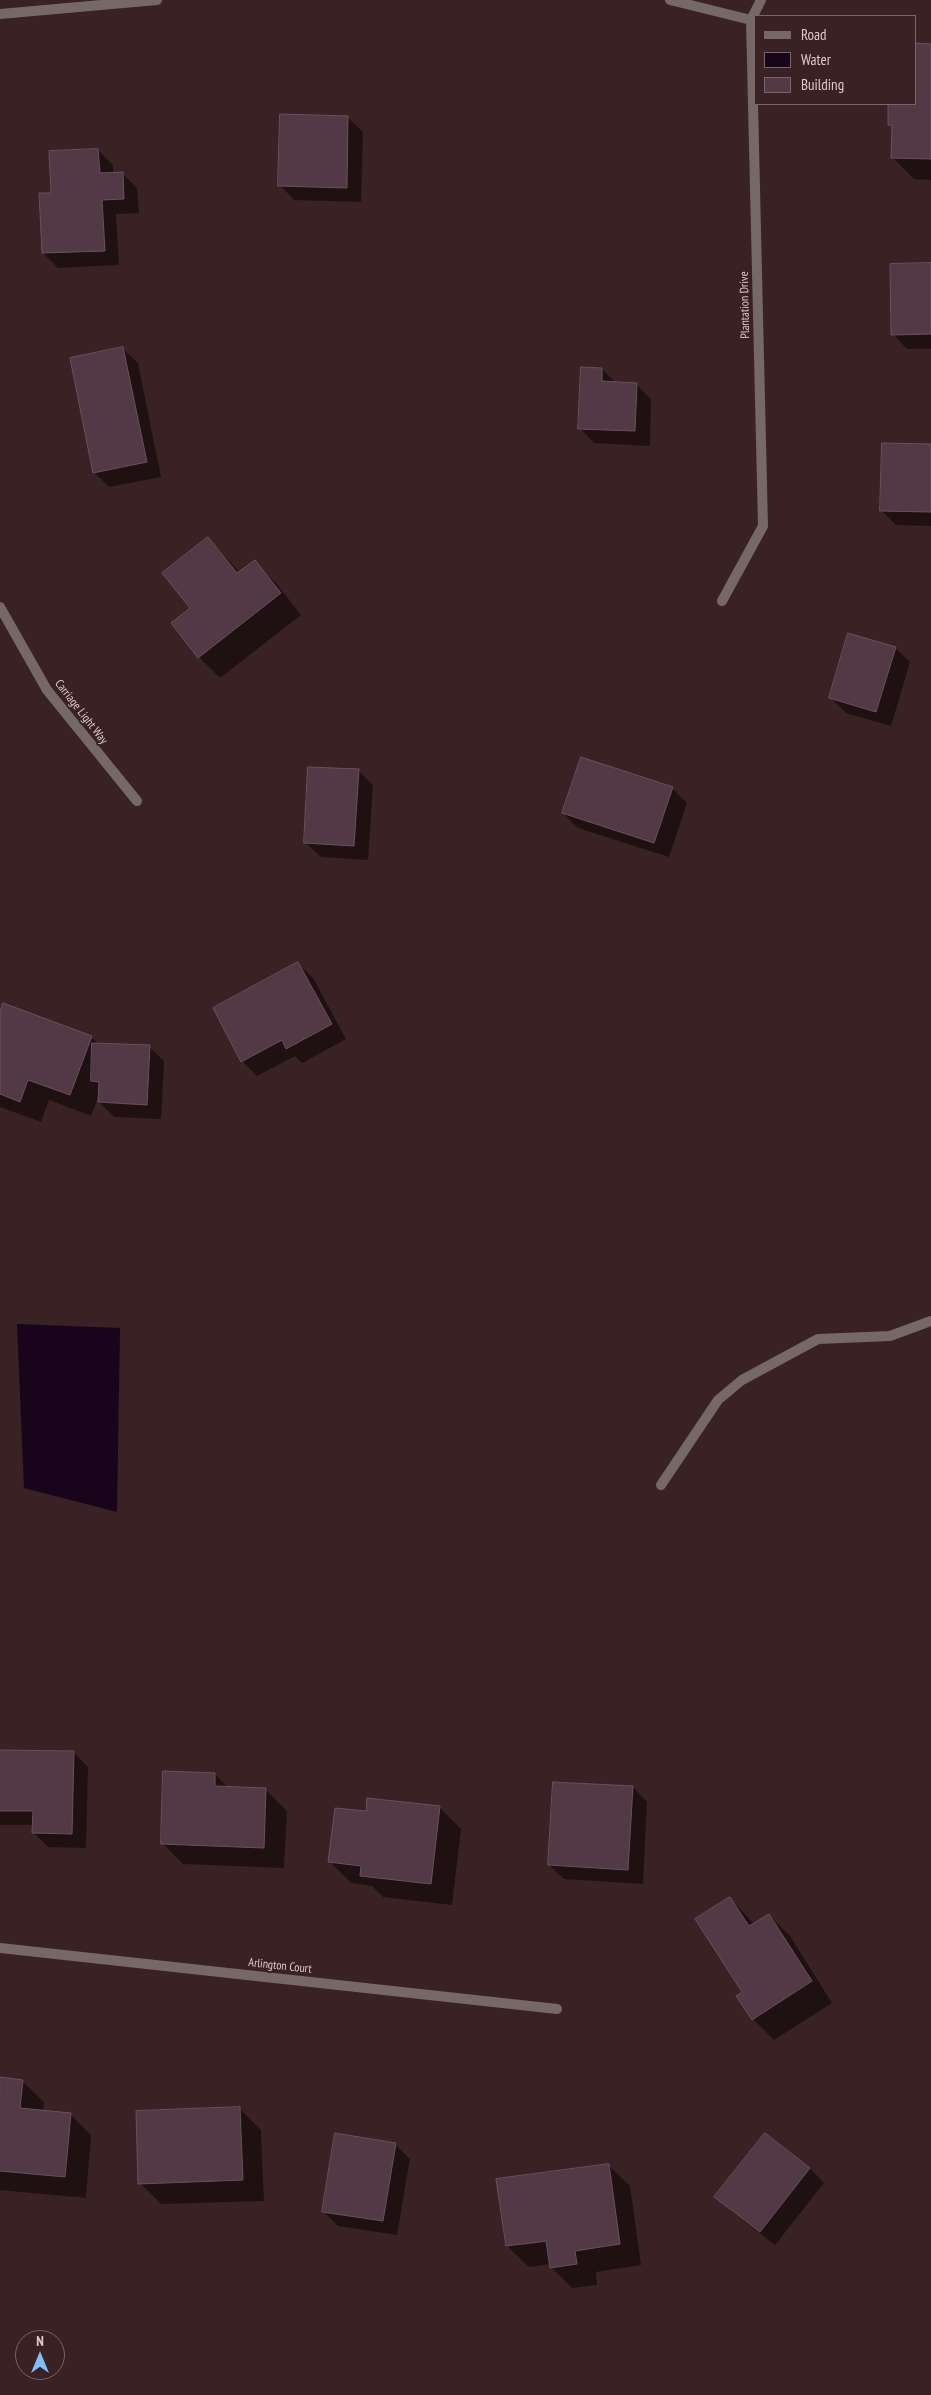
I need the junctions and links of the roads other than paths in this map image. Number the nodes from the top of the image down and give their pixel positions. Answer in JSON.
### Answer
{"nodes":[{"id":1,"x":157,"y":0,"type":"edge"},
{"id":2,"x":670,"y":0,"type":"edge"},
{"id":3,"x":762,"y":0,"type":"edge"},
{"id":4,"x":0,"y":14,"type":"edge"},
{"id":5,"x":751,"y":20,"type":"junction"},
{"id":6,"x":722,"y":601,"type":"dead end"},
{"id":7,"x":0,"y":607,"type":"edge"},
{"id":8,"x":137,"y":801,"type":"dead end"},
{"id":9,"x":931,"y":1321,"type":"edge"},
{"id":10,"x":661,"y":1485,"type":"dead end"},
{"id":11,"x":0,"y":1948,"type":"edge"},
{"id":12,"x":557,"y":2008,"type":"dead end"}],
"edges":[{"from":1,"to":4,"type":"street"},
{"from":2,"to":5,"type":"street"},
{"from":3,"to":5,"type":"street"},
{"from":5,"to":6,"type":"street","name":"Plantation Drive"},
{"from":7,"to":8,"type":"street","name":"Carriage Light Way"},
{"from":9,"to":10,"type":"street"},
{"from":11,"to":12,"type":"street","name":"Arlington Court"}]}
